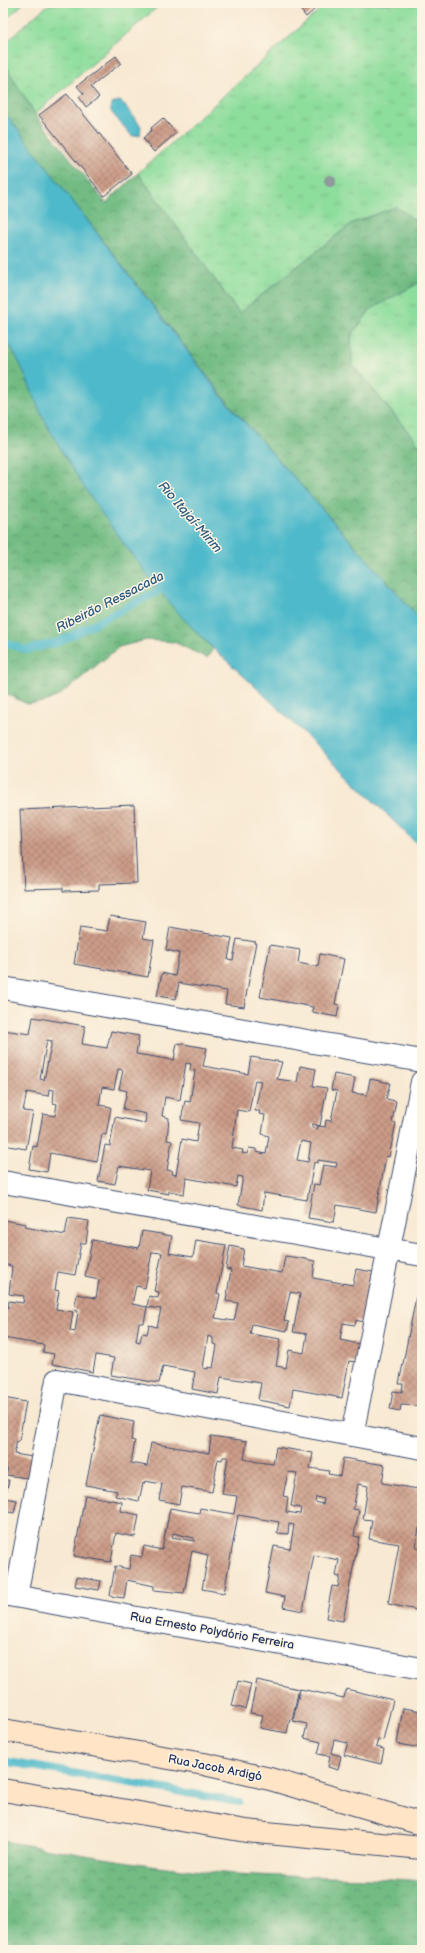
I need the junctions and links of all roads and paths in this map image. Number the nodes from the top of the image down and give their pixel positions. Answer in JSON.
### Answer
{"nodes":[{"id":1,"x":3,"y":988,"type":"edge"},
{"id":2,"x":422,"y":1061,"type":"edge"},
{"id":3,"x":422,"y":1082,"type":"edge"},
{"id":4,"x":3,"y":1182,"type":"edge"},
{"id":5,"x":389,"y":1250,"type":"junction"},
{"id":6,"x":422,"y":1256,"type":"edge"},
{"id":7,"x":352,"y":1435,"type":"junction"},
{"id":8,"x":422,"y":1448,"type":"edge"},
{"id":9,"x":9,"y":1595,"type":"edge"},
{"id":10,"x":422,"y":1669,"type":"edge"},
{"id":11,"x":3,"y":1730,"type":"edge"},
{"id":12,"x":3,"y":1790,"type":"edge"},
{"id":13,"x":422,"y":1824,"type":"edge"},
{"id":14,"x":422,"y":1848,"type":"edge"}],
"edges":[{"from":1,"to":2,"type":"street"},
{"from":3,"to":5,"type":"street"},
{"from":4,"to":5,"type":"street"},
{"from":5,"to":6,"type":"street"},
{"from":5,"to":7,"type":"street"},
{"from":7,"to":8,"type":"street"},
{"from":7,"to":9,"type":"street"},
{"from":9,"to":10,"type":"street","name":"Rua Ernesto Polydório Ferreira"},
{"from":11,"to":13,"type":"main road","name":"Rua Jacob Ardigó"},
{"from":12,"to":14,"type":"main road"}]}
